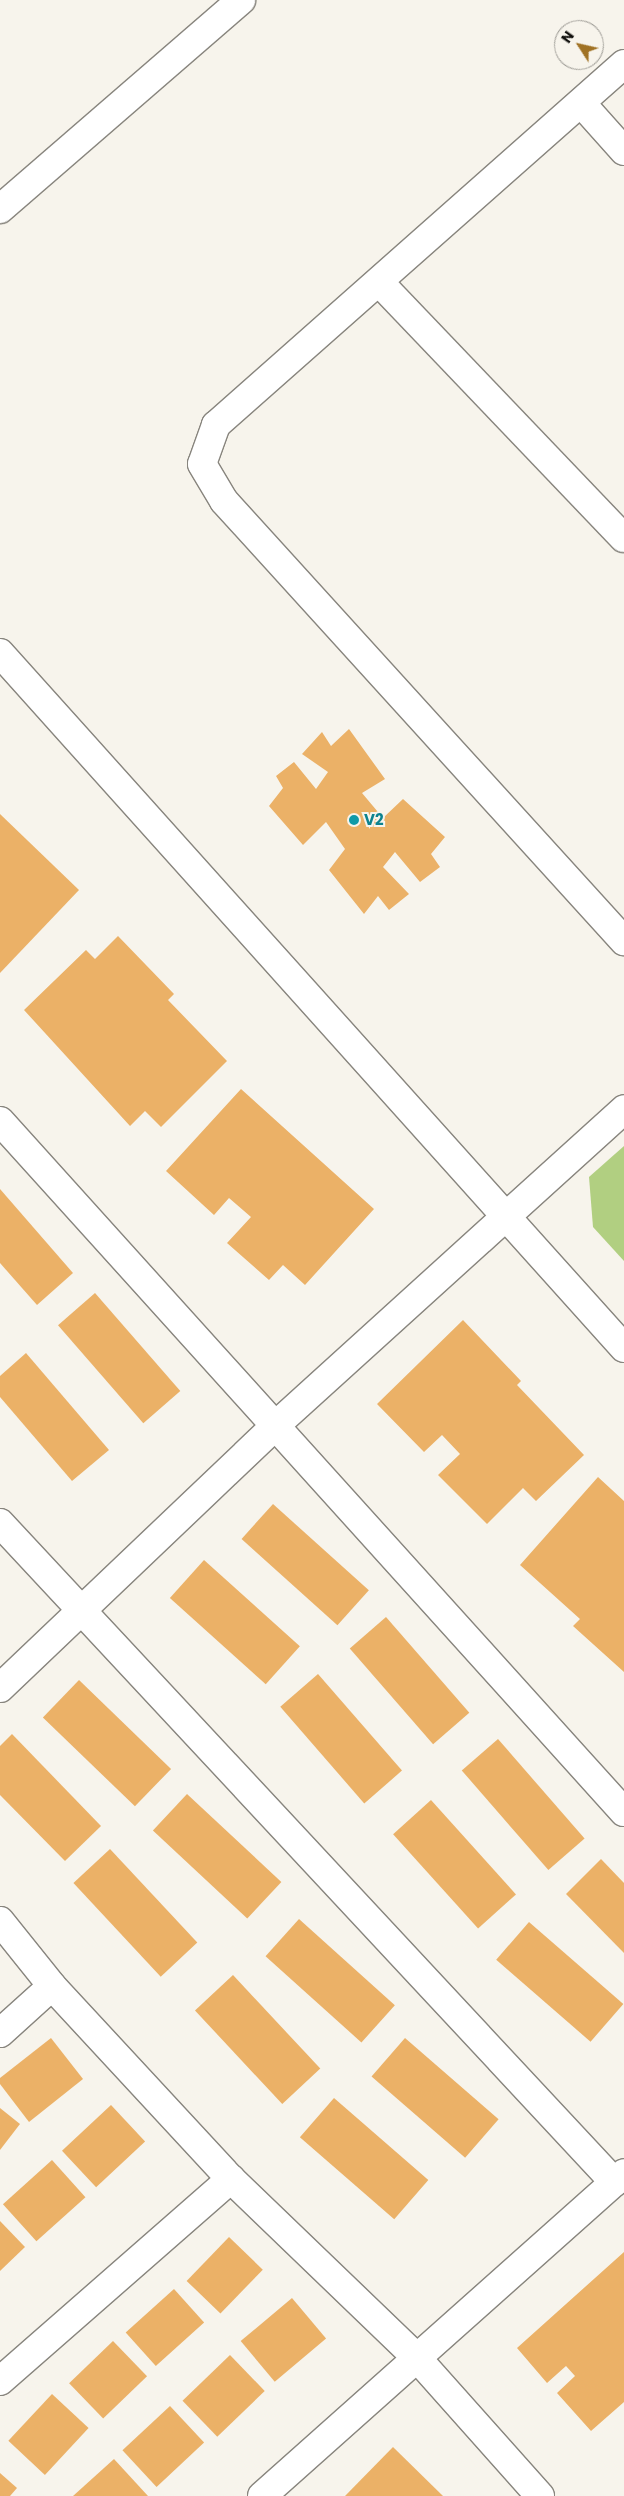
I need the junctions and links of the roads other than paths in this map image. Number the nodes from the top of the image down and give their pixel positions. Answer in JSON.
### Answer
{"nodes":[{"id":1,"x":241,"y":0,"type":"edge"},
{"id":2,"x":624,"y":64,"type":"edge"},
{"id":3,"x":582,"y":104,"type":"junction"},
{"id":4,"x":624,"y":151,"type":"edge"},
{"id":5,"x":0,"y":209,"type":"edge"},
{"id":6,"x":379,"y":282,"type":"junction"},
{"id":7,"x":624,"y":538,"type":"edge"},
{"id":8,"x":0,"y":653,"type":"edge"},
{"id":9,"x":624,"y":941,"type":"edge"},
{"id":10,"x":624,"y":1109,"type":"edge"},
{"id":11,"x":0,"y":1121,"type":"edge"},
{"id":12,"x":506,"y":1216,"type":"junction"},
{"id":13,"x":624,"y":1348,"type":"edge"},
{"id":14,"x":276,"y":1425,"type":"junction"},
{"id":15,"x":0,"y":1522,"type":"edge"},
{"id":16,"x":82,"y":1614,"type":"junction"},
{"id":17,"x":0,"y":1688,"type":"edge"},
{"id":18,"x":624,"y":1812,"type":"edge"},
{"id":19,"x":0,"y":1921,"type":"edge"},
{"id":20,"x":52,"y":1986,"type":"junction"},
{"id":21,"x":0,"y":2033,"type":"edge"},
{"id":22,"x":619,"y":2177,"type":"edge"},
{"id":23,"x":231,"y":2180,"type":"junction"},
{"id":24,"x":417,"y":2358,"type":"junction"},
{"id":25,"x":0,"y":2381,"type":"edge"},
{"id":26,"x":262,"y":2496,"type":"edge"},
{"id":27,"x":540,"y":2496,"type":"edge"}],
"edges":[{"from":1,"to":5,"type":"street"},
{"from":2,"to":3,"type":"street"},
{"from":3,"to":4,"type":"street"},
{"from":3,"to":6,"type":"street"},
{"from":6,"to":7,"type":"street"},
{"from":6,"to":9,"type":"street"},
{"from":8,"to":12,"type":"street"},
{"from":10,"to":12,"type":"street"},
{"from":11,"to":14,"type":"street"},
{"from":12,"to":13,"type":"street"},
{"from":12,"to":14,"type":"street"},
{"from":14,"to":16,"type":"street"},
{"from":14,"to":18,"type":"street"},
{"from":15,"to":16,"type":"street"},
{"from":16,"to":17,"type":"street"},
{"from":16,"to":22,"type":"street"},
{"from":19,"to":20,"type":"street"},
{"from":20,"to":21,"type":"street"},
{"from":20,"to":23,"type":"street"},
{"from":22,"to":24,"type":"street"},
{"from":23,"to":24,"type":"street"},
{"from":23,"to":25,"type":"street"},
{"from":24,"to":26,"type":"street"},
{"from":24,"to":27,"type":"street"}]}
